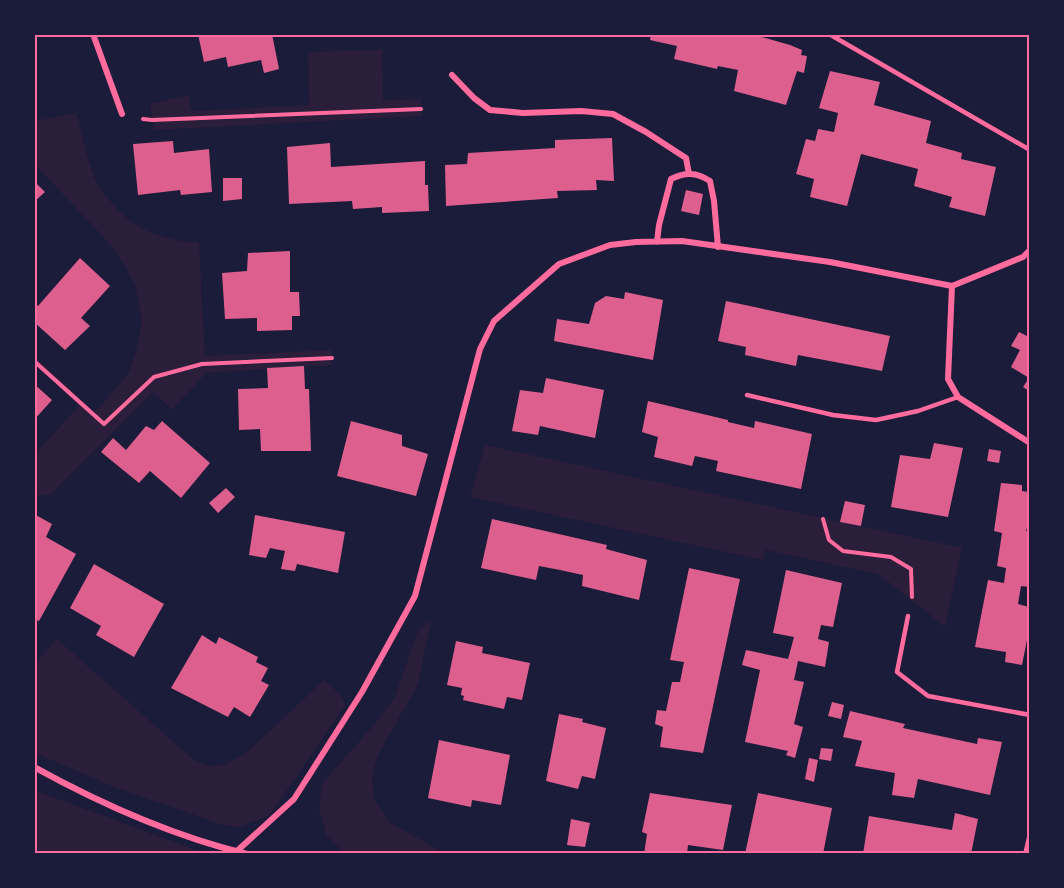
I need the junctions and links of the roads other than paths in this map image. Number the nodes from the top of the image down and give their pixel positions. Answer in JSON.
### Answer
{"nodes":[{"id":1,"x":93,"y":34,"type":"edge"},
{"id":2,"x":829,"y":34,"type":"edge"},
{"id":3,"x":452,"y":75,"type":"dead end"},
{"id":4,"x":122,"y":114,"type":"road end"},
{"id":5,"x":1029,"y":150,"type":"edge"},
{"id":6,"x":689,"y":174,"type":"junction"},
{"id":7,"x":657,"y":242,"type":"junction"},
{"id":8,"x":718,"y":247,"type":"junction"},
{"id":9,"x":1029,"y":250,"type":"edge"},
{"id":10,"x":952,"y":286,"type":"junction"},
{"id":11,"x":747,"y":395,"type":"dead end"},
{"id":12,"x":957,"y":397,"type":"junction"},
{"id":13,"x":1029,"y":442,"type":"edge"},
{"id":14,"x":908,"y":616,"type":"road end"},
{"id":15,"x":1029,"y":715,"type":"edge"},
{"id":16,"x":34,"y":767,"type":"edge"},
{"id":17,"x":1029,"y":837,"type":"edge"},
{"id":18,"x":237,"y":851,"type":"junction"},
{"id":19,"x":247,"y":854,"type":"edge"},
{"id":20,"x":1026,"y":854,"type":"edge"}],
"edges":[{"from":1,"to":4,"type":"street"},
{"from":2,"to":5,"type":"lane"},
{"from":3,"to":6,"type":"street"},
{"from":6,"to":7,"type":"street"},
{"from":6,"to":8,"type":"street"},
{"from":7,"to":8,"type":"street"},
{"from":7,"to":18,"type":"street"},
{"from":8,"to":10,"type":"street"},
{"from":9,"to":10,"type":"street"},
{"from":10,"to":12,"type":"street"},
{"from":11,"to":12,"type":"lane"},
{"from":12,"to":13,"type":"street"},
{"from":14,"to":15,"type":"lane"},
{"from":16,"to":18,"type":"street"},
{"from":17,"to":20,"type":"street"},
{"from":18,"to":19,"type":"street"}]}
